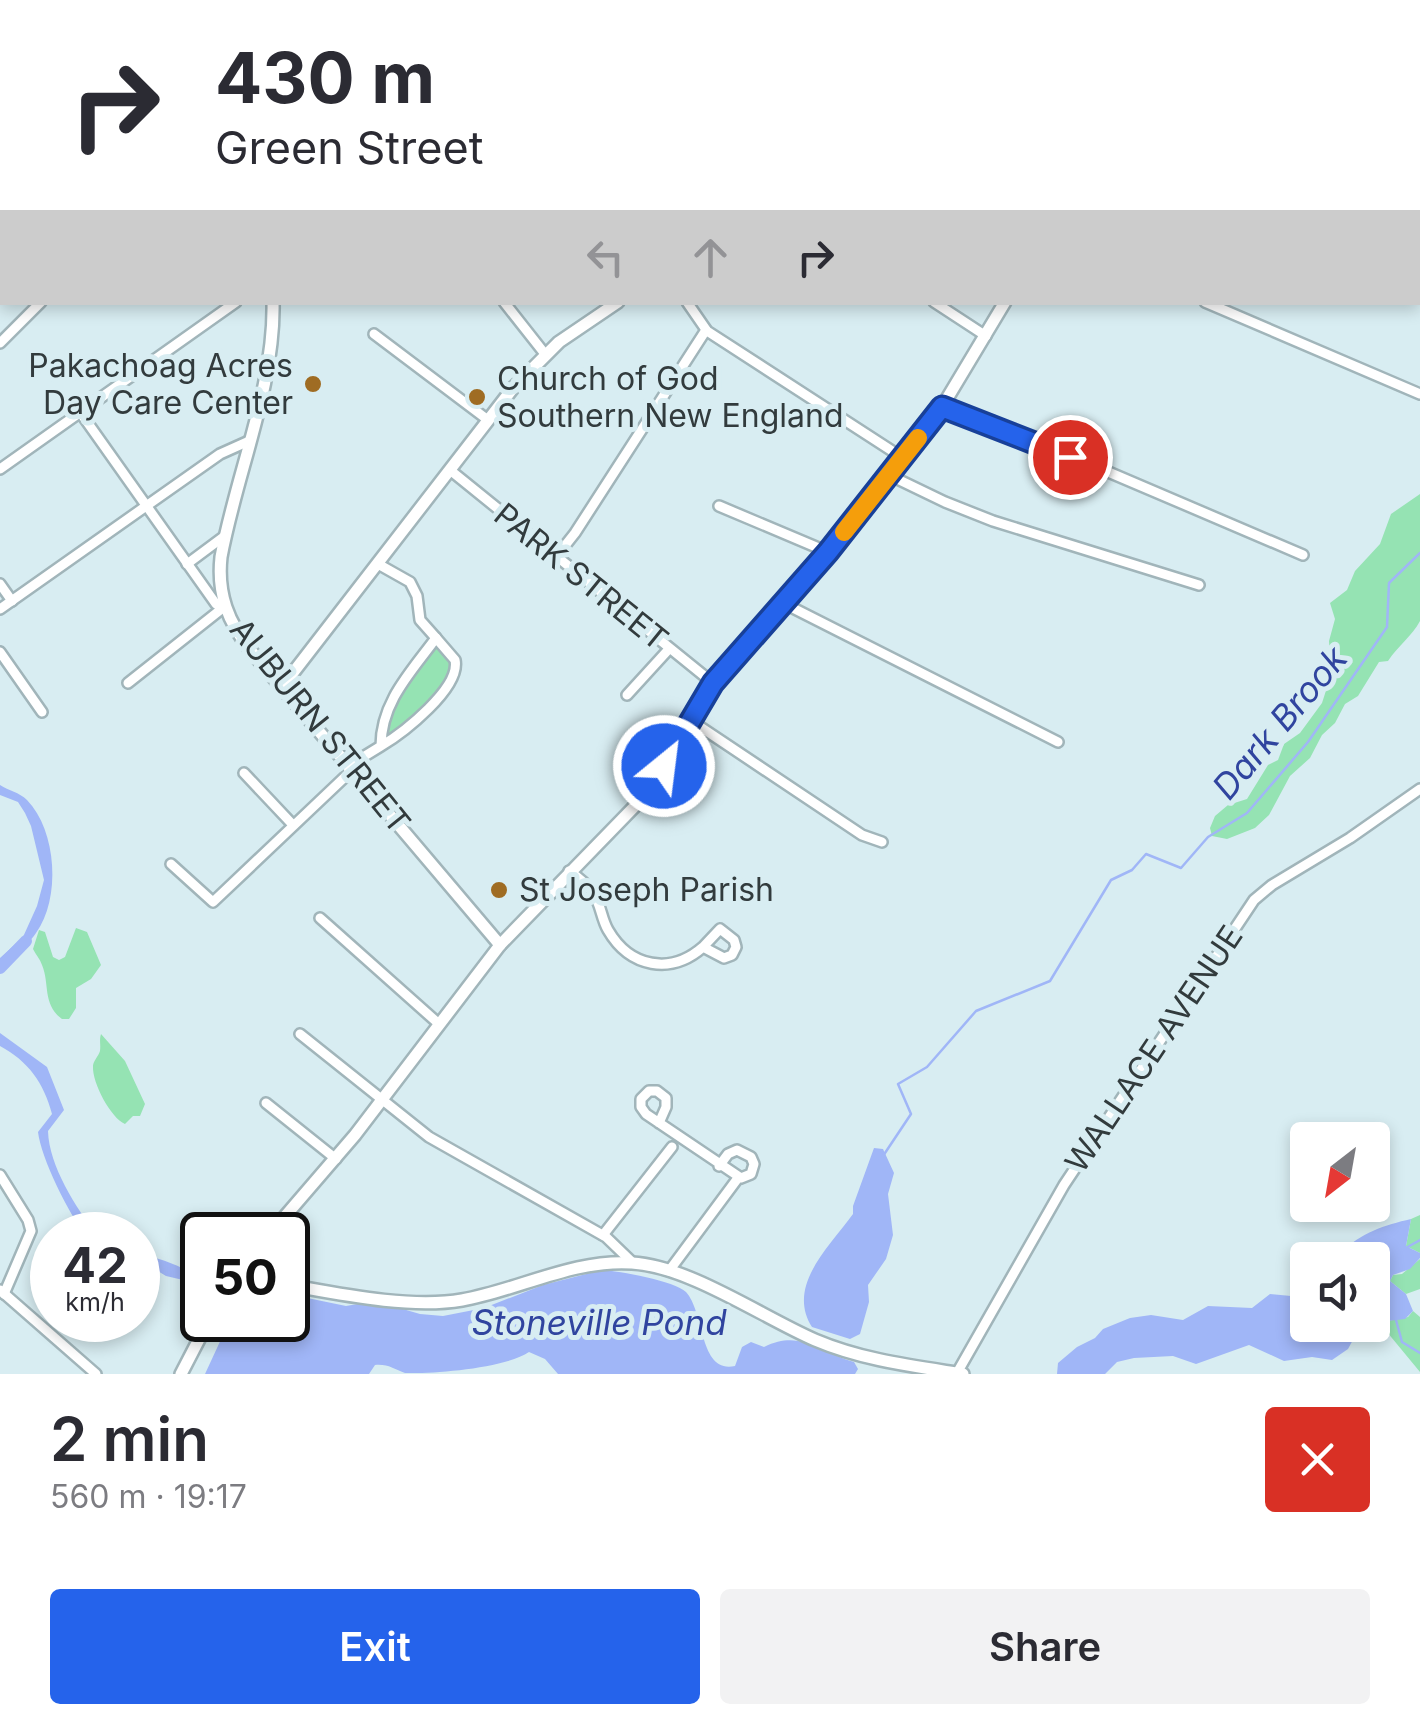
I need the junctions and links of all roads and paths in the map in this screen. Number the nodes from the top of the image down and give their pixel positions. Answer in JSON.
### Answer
{"nodes":[{"id":1,"x":38,"y":305,"type":"edge"},
{"id":2,"x":232,"y":305,"type":"edge"},
{"id":3,"x":273,"y":305,"type":"edge"},
{"id":4,"x":506,"y":305,"type":"edge"},
{"id":5,"x":614,"y":305,"type":"edge"},
{"id":6,"x":690,"y":305,"type":"edge"},
{"id":7,"x":939,"y":305,"type":"edge"},
{"id":8,"x":1003,"y":305,"type":"edge"},
{"id":9,"x":1213,"y":305,"type":"edge"},
{"id":10,"x":706,"y":330,"type":"junction"},
{"id":11,"x":374,"y":334,"type":"dead end"},
{"id":12,"x":986,"y":336,"type":"junction"},
{"id":13,"x":0,"y":343,"type":"edge"},
{"id":14,"x":545,"y":354,"type":"junction"},
{"id":15,"x":1420,"y":394,"type":"edge"},
{"id":16,"x":942,"y":407,"type":"junction"},
{"id":17,"x":80,"y":412,"type":"junction"},
{"id":18,"x":488,"y":420,"type":"junction"},
{"id":19,"x":249,"y":441,"type":"junction"},
{"id":20,"x":903,"y":458,"type":"junction"},
{"id":21,"x":0,"y":469,"type":"edge"},
{"id":22,"x":450,"y":470,"type":"junction"},
{"id":23,"x":889,"y":475,"type":"junction"},
{"id":24,"x":146,"y":506,"type":"junction"},
{"id":25,"x":719,"y":506,"type":"dead end"},
{"id":26,"x":226,"y":536,"type":"junction"},
{"id":27,"x":828,"y":552,"type":"junction"},
{"id":28,"x":1303,"y":555,"type":"dead end"},
{"id":29,"x":556,"y":557,"type":"junction"},
{"id":30,"x":187,"y":564,"type":"junction"},
{"id":31,"x":378,"y":564,"type":"junction"},
{"id":32,"x":0,"y":584,"type":"edge"},
{"id":33,"x":1199,"y":585,"type":"dead end"},
{"id":34,"x":12,"y":600,"type":"junction"},
{"id":35,"x":783,"y":603,"type":"junction"},
{"id":36,"x":224,"y":608,"type":"junction"},
{"id":37,"x":0,"y":609,"type":"edge"},
{"id":38,"x":436,"y":638,"type":"junction"},
{"id":39,"x":670,"y":649,"type":"junction"},
{"id":40,"x":0,"y":652,"type":"edge"},
{"id":41,"x":128,"y":683,"type":"dead end"},
{"id":42,"x":713,"y":683,"type":"junction"},
{"id":43,"x":282,"y":686,"type":"junction"},
{"id":44,"x":627,"y":695,"type":"dead end"},
{"id":45,"x":42,"y":712,"type":"dead end"},
{"id":46,"x":690,"y":720,"type":"junction"},
{"id":47,"x":1058,"y":742,"type":"dead end"},
{"id":48,"x":381,"y":746,"type":"junction"},
{"id":49,"x":350,"y":765,"type":"junction"},
{"id":50,"x":244,"y":773,"type":"dead end"},
{"id":51,"x":1420,"y":789,"type":"edge"},
{"id":52,"x":294,"y":825,"type":"junction"},
{"id":53,"x":882,"y":842,"type":"dead end"},
{"id":54,"x":171,"y":864,"type":"dead end"},
{"id":55,"x":570,"y":871,"type":"junction"},
{"id":56,"x":320,"y":918,"type":"dead end"},
{"id":57,"x":500,"y":945,"type":"junction"},
{"id":58,"x":704,"y":947,"type":"dead end"},
{"id":59,"x":439,"y":1024,"type":"junction"},
{"id":60,"x":300,"y":1034,"type":"dead end"},
{"id":61,"x":382,"y":1100,"type":"junction"},
{"id":62,"x":266,"y":1103,"type":"dead end"},
{"id":63,"x":659,"y":1123,"type":"dead end"},
{"id":64,"x":672,"y":1147,"type":"dead end"},
{"id":65,"x":336,"y":1159,"type":"junction"},
{"id":66,"x":720,"y":1166,"type":"junction"},
{"id":67,"x":0,"y":1175,"type":"edge"},
{"id":68,"x":738,"y":1178,"type":"junction"},
{"id":69,"x":290,"y":1212,"type":"edge"},
{"id":70,"x":604,"y":1236,"type":"junction"},
{"id":71,"x":633,"y":1263,"type":"junction"},
{"id":72,"x":670,"y":1271,"type":"junction"},
{"id":73,"x":310,"y":1287,"type":"edge"},
{"id":74,"x":2,"y":1292,"type":"edge"},
{"id":75,"x":196,"y":1342,"type":"edge"},
{"id":76,"x":179,"y":1371,"type":"edge"},
{"id":77,"x":96,"y":1374,"type":"edge"},
{"id":78,"x":960,"y":1374,"type":"edge"}],
"edges":[{"from":1,"to":13,"type":"street"},
{"from":2,"to":17,"type":"street"},
{"from":3,"to":19,"type":"main road","name":"AUBURN STREET"},
{"from":4,"to":14,"type":"street"},
{"from":5,"to":14,"type":"main road"},
{"from":6,"to":10,"type":"street"},
{"from":7,"to":12,"type":"street"},
{"from":8,"to":12,"type":"main road"},
{"from":9,"to":15,"type":"street"},
{"from":10,"to":20,"type":"street"},
{"from":10,"to":29,"type":"street"},
{"from":11,"to":18,"type":"street"},
{"from":12,"to":16,"type":"main road"},
{"from":14,"to":18,"type":"main road"},
{"from":16,"to":20,"type":"main road"},
{"from":16,"to":28,"type":"street"},
{"from":17,"to":21,"type":"street"},
{"from":17,"to":24,"type":"street"},
{"from":18,"to":22,"type":"main road"},
{"from":19,"to":24,"type":"street"},
{"from":19,"to":26,"type":"main road","name":"AUBURN STREET"},
{"from":20,"to":23,"type":"main road"},
{"from":22,"to":29,"type":"street","name":"PARK STREET"},
{"from":22,"to":31,"type":"main road"},
{"from":23,"to":27,"type":"main road"},
{"from":23,"to":33,"type":"street"},
{"from":24,"to":30,"type":"street"},
{"from":24,"to":34,"type":"street"},
{"from":25,"to":27,"type":"street"},
{"from":26,"to":30,"type":"street"},
{"from":26,"to":36,"type":"main road","name":"AUBURN STREET"},
{"from":27,"to":35,"type":"main road"},
{"from":29,"to":39,"type":"street","name":"PARK STREET"},
{"from":30,"to":36,"type":"street"},
{"from":31,"to":38,"type":"street"},
{"from":31,"to":43,"type":"main road"},
{"from":32,"to":34,"type":"street"},
{"from":34,"to":37,"type":"street"},
{"from":35,"to":42,"type":"main road"},
{"from":35,"to":47,"type":"street"},
{"from":36,"to":41,"type":"street"},
{"from":36,"to":43,"type":"main road","name":"AUBURN STREET"},
{"from":38,"to":48,"type":"street"},
{"from":38,"to":48,"type":"street"},
{"from":39,"to":42,"type":"street","name":"PARK STREET"},
{"from":39,"to":44,"type":"street"},
{"from":40,"to":45,"type":"street"},
{"from":42,"to":46,"type":"main road"},
{"from":43,"to":49,"type":"main road","name":"AUBURN STREET"},
{"from":46,"to":53,"type":"street"},
{"from":46,"to":55,"type":"main road"},
{"from":48,"to":49,"type":"street"},
{"from":49,"to":52,"type":"street"},
{"from":49,"to":57,"type":"main road","name":"AUBURN STREET"},
{"from":50,"to":52,"type":"street"},
{"from":51,"to":78,"type":"street","name":"WALLACE AVENUE"},
{"from":52,"to":54,"type":"street"},
{"from":55,"to":57,"type":"main road"},
{"from":55,"to":58,"type":"street"},
{"from":56,"to":59,"type":"street"},
{"from":57,"to":59,"type":"main road"},
{"from":59,"to":61,"type":"main road"},
{"from":60,"to":61,"type":"street"},
{"from":61,"to":65,"type":"main road"},
{"from":61,"to":70,"type":"street"},
{"from":62,"to":65,"type":"street"},
{"from":63,"to":66,"type":"street"},
{"from":64,"to":70,"type":"street"},
{"from":65,"to":69,"type":"main road"},
{"from":66,"to":68,"type":"street"},
{"from":66,"to":68,"type":"street"},
{"from":67,"to":74,"type":"street"},
{"from":68,"to":72,"type":"street"},
{"from":70,"to":71,"type":"street"},
{"from":71,"to":72,"type":"main road"},
{"from":71,"to":73,"type":"main road"},
{"from":72,"to":78,"type":"main road"},
{"from":74,"to":77,"type":"street"},
{"from":75,"to":76,"type":"main road"}]}
